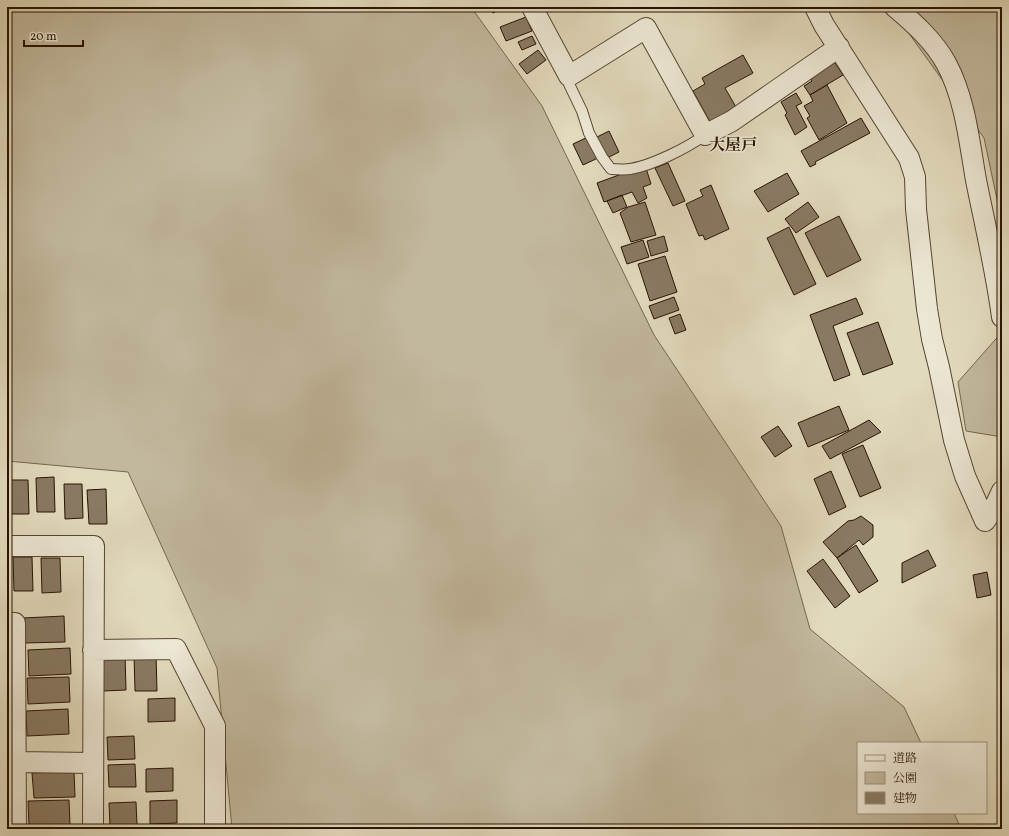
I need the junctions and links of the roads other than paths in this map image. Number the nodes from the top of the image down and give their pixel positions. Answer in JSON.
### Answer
{"nodes":[{"id":1,"x":532,"y":7,"type":"edge"},
{"id":2,"x":815,"y":7,"type":"edge"},
{"id":3,"x":895,"y":7,"type":"edge"},
{"id":4,"x":839,"y":47,"type":"junction"},
{"id":5,"x":569,"y":76,"type":"junction"},
{"id":6,"x":705,"y":135,"type":"junction"},
{"id":7,"x":1002,"y":317,"type":"edge"},
{"id":8,"x":1002,"y":491,"type":"edge"},
{"id":9,"x":7,"y":546,"type":"edge"},
{"id":10,"x":7,"y":623,"type":"edge"},
{"id":11,"x":93,"y":650,"type":"junction"},
{"id":12,"x":16,"y":762,"type":"junction"},
{"id":13,"x":93,"y":763,"type":"junction"},
{"id":14,"x":16,"y":829,"type":"edge"},
{"id":15,"x":92,"y":829,"type":"edge"},
{"id":16,"x":215,"y":829,"type":"edge"}],
"edges":[{"from":1,"to":5,"type":"street"},
{"from":2,"to":4,"type":"street"},
{"from":3,"to":7,"type":"street"},
{"from":4,"to":6,"type":"street"},
{"from":4,"to":8,"type":"street"},
{"from":5,"to":6,"type":"lane"},
{"from":5,"to":6,"type":"street"},
{"from":9,"to":11,"type":"street"},
{"from":10,"to":12,"type":"street"},
{"from":11,"to":13,"type":"street"},
{"from":11,"to":16,"type":"street"},
{"from":12,"to":13,"type":"street"},
{"from":12,"to":14,"type":"street"},
{"from":13,"to":15,"type":"street"}]}
